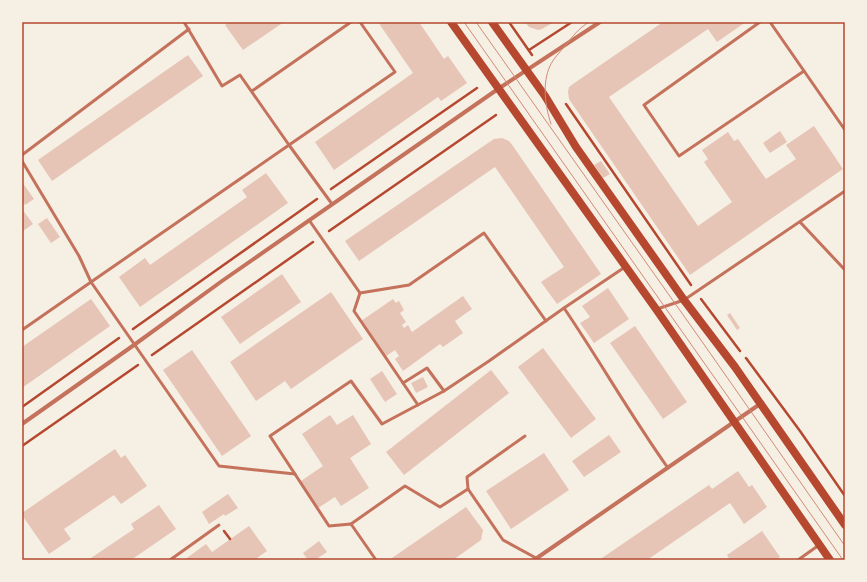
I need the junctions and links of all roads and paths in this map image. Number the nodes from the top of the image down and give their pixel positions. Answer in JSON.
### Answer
{"nodes":[{"id":1,"x":184,"y":22,"type":"edge"},
{"id":2,"x":351,"y":22,"type":"edge"},
{"id":3,"x":360,"y":22,"type":"edge"},
{"id":4,"x":451,"y":22,"type":"edge"},
{"id":5,"x":492,"y":22,"type":"edge"},
{"id":6,"x":510,"y":22,"type":"edge"},
{"id":7,"x":572,"y":22,"type":"edge"},
{"id":8,"x":600,"y":22,"type":"edge"},
{"id":9,"x":760,"y":22,"type":"edge"},
{"id":10,"x":770,"y":22,"type":"edge"},
{"id":11,"x":190,"y":29,"type":"junction"},
{"id":12,"x":529,"y":50,"type":"junction"},
{"id":13,"x":538,"y":64,"type":"junction"},
{"id":14,"x":526,"y":70,"type":"junction"},
{"id":15,"x":804,"y":71,"type":"junction"},
{"id":16,"x":477,"y":88,"type":"dead end"},
{"id":17,"x":498,"y":88,"type":"junction"},
{"id":18,"x":252,"y":91,"type":"junction"},
{"id":19,"x":564,"y":102,"type":"dead end"},
{"id":20,"x":496,"y":115,"type":"dead end"},
{"id":21,"x":845,"y":130,"type":"edge"},
{"id":22,"x":289,"y":145,"type":"junction"},
{"id":23,"x":22,"y":155,"type":"edge"},
{"id":24,"x":22,"y":161,"type":"edge"},
{"id":25,"x":845,"y":191,"type":"edge"},
{"id":26,"x":324,"y":194,"type":"junction"},
{"id":27,"x":332,"y":204,"type":"junction"},
{"id":28,"x":309,"y":220,"type":"junction"},
{"id":29,"x":800,"y":222,"type":"junction"},
{"id":30,"x":320,"y":237,"type":"junction"},
{"id":31,"x":625,"y":267,"type":"junction"},
{"id":32,"x":845,"y":270,"type":"edge"},
{"id":33,"x":91,"y":282,"type":"junction"},
{"id":34,"x":696,"y":292,"type":"junction"},
{"id":35,"x":360,"y":293,"type":"junction"},
{"id":36,"x":684,"y":300,"type":"junction"},
{"id":37,"x":564,"y":308,"type":"junction"},
{"id":38,"x":656,"y":309,"type":"junction"},
{"id":39,"x":546,"y":321,"type":"junction"},
{"id":40,"x":22,"y":330,"type":"edge"},
{"id":41,"x":126,"y":334,"type":"junction"},
{"id":42,"x":134,"y":345,"type":"junction"},
{"id":43,"x":145,"y":360,"type":"junction"},
{"id":44,"x":403,"y":384,"type":"junction"},
{"id":45,"x":444,"y":391,"type":"junction"},
{"id":46,"x":760,"y":404,"type":"junction"},
{"id":47,"x":418,"y":405,"type":"junction"},
{"id":48,"x":22,"y":407,"type":"edge"},
{"id":49,"x":790,"y":418,"type":"junction"},
{"id":50,"x":734,"y":422,"type":"junction"},
{"id":51,"x":22,"y":424,"type":"edge"},
{"id":52,"x":776,"y":427,"type":"junction"},
{"id":53,"x":526,"y":436,"type":"dead end"},
{"id":54,"x":22,"y":446,"type":"edge"},
{"id":55,"x":668,"y":468,"type":"junction"},
{"id":56,"x":296,"y":474,"type":"junction"},
{"id":57,"x":468,"y":489,"type":"junction"},
{"id":58,"x":845,"y":496,"type":"edge"},
{"id":59,"x":352,"y":524,"type":"junction"},
{"id":60,"x":219,"y":525,"type":"dead end"},
{"id":61,"x":845,"y":525,"type":"edge"},
{"id":62,"x":819,"y":545,"type":"junction"},
{"id":63,"x":535,"y":559,"type":"edge"},
{"id":64,"x":170,"y":560,"type":"edge"},
{"id":65,"x":376,"y":560,"type":"edge"},
{"id":66,"x":798,"y":560,"type":"edge"},
{"id":67,"x":830,"y":560,"type":"edge"}],
"edges":[{"from":1,"to":11,"type":"lane"},
{"from":2,"to":18,"type":"lane"},
{"from":3,"to":22,"type":"lane"},
{"from":4,"to":17,"type":"main road"},
{"from":5,"to":14,"type":"main road"},
{"from":6,"to":12,"type":"path"},
{"from":7,"to":12,"type":"path"},
{"from":8,"to":13,"type":"street"},
{"from":9,"to":15,"type":"lane"},
{"from":10,"to":15,"type":"lane"},
{"from":11,"to":18,"type":"lane"},
{"from":11,"to":23,"type":"lane"},
{"from":12,"to":13,"type":"path"},
{"from":13,"to":14,"type":"street"},
{"from":14,"to":17,"type":"street"},
{"from":14,"to":36,"type":"main road"},
{"from":15,"to":21,"type":"lane"},
{"from":16,"to":26,"type":"path"},
{"from":17,"to":27,"type":"street"},
{"from":17,"to":31,"type":"main road"},
{"from":18,"to":22,"type":"lane"},
{"from":19,"to":34,"type":"path"},
{"from":20,"to":30,"type":"path"},
{"from":22,"to":26,"type":"lane"},
{"from":22,"to":33,"type":"lane"},
{"from":24,"to":33,"type":"lane"},
{"from":25,"to":29,"type":"lane"},
{"from":26,"to":27,"type":"lane"},
{"from":26,"to":41,"type":"path"},
{"from":27,"to":28,"type":"street"},
{"from":28,"to":30,"type":"lane"},
{"from":28,"to":42,"type":"street"},
{"from":29,"to":32,"type":"lane"},
{"from":29,"to":34,"type":"lane"},
{"from":30,"to":35,"type":"lane"},
{"from":30,"to":43,"type":"path"},
{"from":31,"to":37,"type":"lane"},
{"from":31,"to":38,"type":"main road"},
{"from":33,"to":40,"type":"lane"},
{"from":33,"to":41,"type":"lane"},
{"from":34,"to":36,"type":"lane"},
{"from":34,"to":49,"type":"path"},
{"from":35,"to":39,"type":"lane"},
{"from":35,"to":44,"type":"lane"},
{"from":36,"to":38,"type":"lane"},
{"from":36,"to":46,"type":"main road"},
{"from":37,"to":39,"type":"lane"},
{"from":37,"to":55,"type":"lane"},
{"from":38,"to":50,"type":"main road"},
{"from":39,"to":45,"type":"lane"},
{"from":41,"to":42,"type":"lane"},
{"from":41,"to":48,"type":"path"},
{"from":42,"to":43,"type":"lane"},
{"from":42,"to":51,"type":"street"},
{"from":43,"to":54,"type":"path"},
{"from":43,"to":56,"type":"lane"},
{"from":44,"to":45,"type":"lane"},
{"from":44,"to":47,"type":"lane"},
{"from":45,"to":47,"type":"lane"},
{"from":46,"to":50,"type":"street"},
{"from":46,"to":52,"type":"main road"},
{"from":47,"to":56,"type":"lane"},
{"from":49,"to":52,"type":"path"},
{"from":49,"to":58,"type":"path"},
{"from":50,"to":55,"type":"street"},
{"from":50,"to":62,"type":"main road"},
{"from":52,"to":61,"type":"main road"},
{"from":53,"to":57,"type":"lane"},
{"from":55,"to":63,"type":"street"},
{"from":56,"to":59,"type":"lane"},
{"from":57,"to":59,"type":"lane"},
{"from":57,"to":63,"type":"lane"},
{"from":59,"to":65,"type":"lane"},
{"from":60,"to":64,"type":"lane"},
{"from":62,"to":66,"type":"lane"},
{"from":62,"to":67,"type":"main road"}]}
